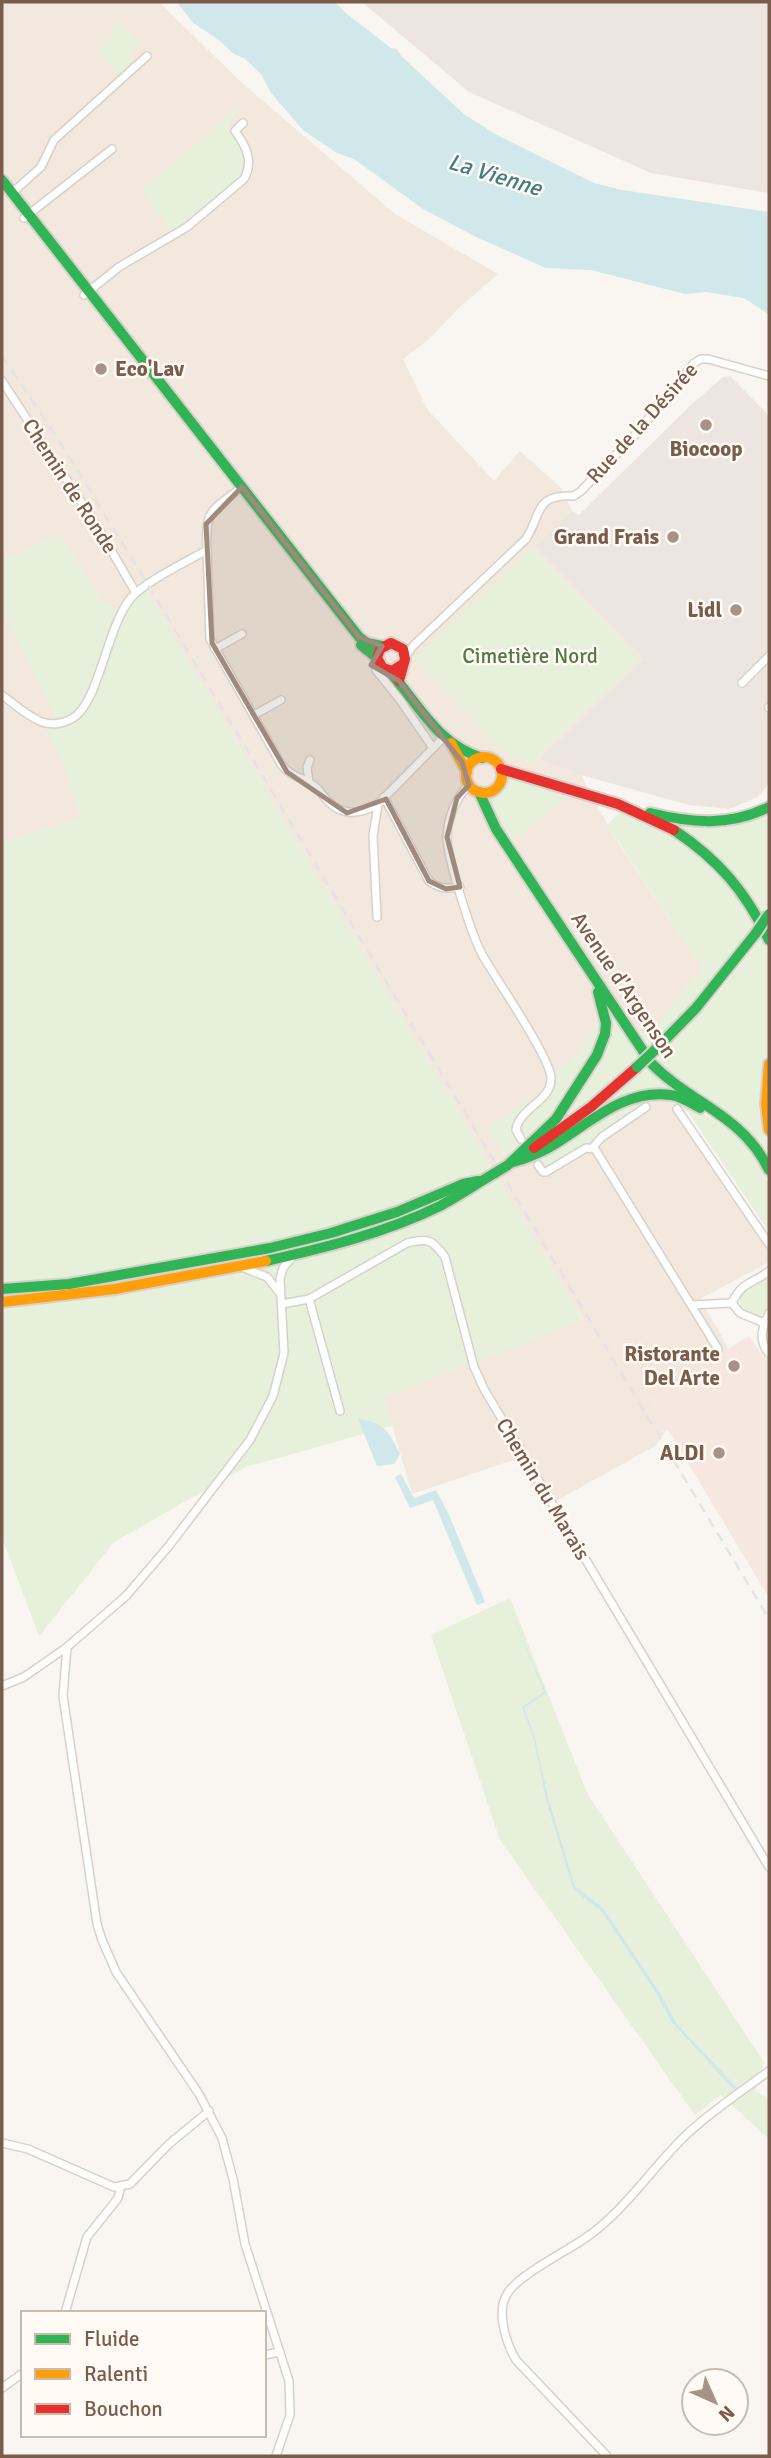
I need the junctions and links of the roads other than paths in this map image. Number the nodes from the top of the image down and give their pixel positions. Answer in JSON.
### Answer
{"nodes":[{"id":1,"x":147,"y":56,"type":"dead end"},
{"id":2,"x":243,"y":123,"type":"dead end"},
{"id":3,"x":112,"y":149,"type":"dead end"},
{"id":4,"x":2,"y":180,"type":"edge"},
{"id":5,"x":7,"y":191,"type":"edge"},
{"id":6,"x":27,"y":216,"type":"junction"},
{"id":7,"x":87,"y":293,"type":"junction"},
{"id":8,"x":769,"y":376,"type":"edge"},
{"id":9,"x":2,"y":381,"type":"edge"},
{"id":10,"x":238,"y":487,"type":"junction"},
{"id":11,"x":206,"y":550,"type":"junction"},
{"id":12,"x":136,"y":593,"type":"junction"},
{"id":13,"x":242,"y":634,"type":"dead end"},
{"id":14,"x":398,"y":645,"type":"junction"},
{"id":15,"x":414,"y":645,"type":"junction"},
{"id":16,"x":382,"y":646,"type":"junction"},
{"id":17,"x":215,"y":649,"type":"junction"},
{"id":18,"x":769,"y":656,"type":"edge"},
{"id":19,"x":377,"y":658,"type":"junction"},
{"id":20,"x":404,"y":661,"type":"junction"},
{"id":21,"x":376,"y":670,"type":"dead end"},
{"id":22,"x":388,"y":670,"type":"junction"},
{"id":23,"x":399,"y":681,"type":"junction"},
{"id":24,"x":742,"y":683,"type":"dead end"},
{"id":25,"x":2,"y":695,"type":"edge"},
{"id":26,"x":282,"y":700,"type":"dead end"},
{"id":27,"x":254,"y":715,"type":"junction"},
{"id":28,"x":448,"y":739,"type":"junction"},
{"id":29,"x":433,"y":748,"type":"junction"},
{"id":30,"x":482,"y":758,"type":"junction"},
{"id":31,"x":310,"y":760,"type":"dead end"},
{"id":32,"x":500,"y":769,"type":"junction"},
{"id":33,"x":467,"y":772,"type":"junction"},
{"id":34,"x":309,"y":782,"type":"junction"},
{"id":35,"x":474,"y":789,"type":"junction"},
{"id":36,"x":384,"y":797,"type":"junction"},
{"id":37,"x":378,"y":804,"type":"junction"},
{"id":38,"x":620,"y":805,"type":"junction"},
{"id":39,"x":769,"y":807,"type":"edge"},
{"id":40,"x":460,"y":887,"type":"junction"},
{"id":41,"x":769,"y":914,"type":"edge"},
{"id":42,"x":377,"y":917,"type":"dead end"},
{"id":43,"x":769,"y":940,"type":"edge"},
{"id":44,"x":583,"y":961,"type":"junction"},
{"id":45,"x":769,"y":1066,"type":"edge"},
{"id":46,"x":646,"y":1107,"type":"dead end"},
{"id":47,"x":677,"y":1109,"type":"dead end"},
{"id":48,"x":719,"y":1115,"type":"junction"},
{"id":49,"x":769,"y":1130,"type":"edge"},
{"id":50,"x":521,"y":1139,"type":"dead end"},
{"id":51,"x":593,"y":1148,"type":"junction"},
{"id":52,"x":509,"y":1164,"type":"junction"},
{"id":53,"x":538,"y":1165,"type":"dead end"},
{"id":54,"x":769,"y":1170,"type":"edge"},
{"id":55,"x":480,"y":1181,"type":"junction"},
{"id":56,"x":769,"y":1244,"type":"edge"},
{"id":57,"x":294,"y":1255,"type":"junction"},
{"id":58,"x":240,"y":1267,"type":"junction"},
{"id":59,"x":769,"y":1271,"type":"edge"},
{"id":60,"x":2,"y":1289,"type":"edge"},
{"id":61,"x":280,"y":1293,"type":"junction"},
{"id":62,"x":309,"y":1298,"type":"junction"},
{"id":63,"x":2,"y":1302,"type":"edge"},
{"id":64,"x":732,"y":1303,"type":"junction"},
{"id":65,"x":282,"y":1304,"type":"junction"},
{"id":66,"x":691,"y":1305,"type":"junction"},
{"id":67,"x":769,"y":1313,"type":"edge"},
{"id":68,"x":767,"y":1321,"type":"edge"},
{"id":69,"x":718,"y":1349,"type":"dead end"},
{"id":70,"x":769,"y":1354,"type":"edge"},
{"id":71,"x":340,"y":1411,"type":"dead end"},
{"id":72,"x":67,"y":1647,"type":"junction"},
{"id":73,"x":2,"y":1686,"type":"edge"},
{"id":74,"x":769,"y":1867,"type":"edge"},
{"id":75,"x":769,"y":2071,"type":"edge"},
{"id":76,"x":209,"y":2111,"type":"junction"},
{"id":77,"x":2,"y":2143,"type":"edge"},
{"id":78,"x":121,"y":2186,"type":"junction"},
{"id":79,"x":66,"y":2311,"type":"edge"},
{"id":80,"x":280,"y":2352,"type":"junction"},
{"id":81,"x":266,"y":2355,"type":"edge"},
{"id":82,"x":21,"y":2374,"type":"edge"},
{"id":83,"x":2,"y":2388,"type":"edge"},
{"id":84,"x":276,"y":2456,"type":"edge"},
{"id":85,"x":607,"y":2456,"type":"edge"}],
"edges":[{"from":1,"to":5,"type":"street"},
{"from":2,"to":7,"type":"street"},
{"from":3,"to":6,"type":"street"},
{"from":4,"to":5,"type":"main road"},
{"from":5,"to":6,"type":"main road"},
{"from":6,"to":7,"type":"main road"},
{"from":7,"to":10,"type":"main road"},
{"from":8,"to":15,"type":"street","name":"Rue de la Désirée"},
{"from":9,"to":12,"type":"street","name":"Chemin de Ronde"},
{"from":10,"to":11,"type":"street"},
{"from":10,"to":16,"type":"main road"},
{"from":10,"to":19,"type":"main road"},
{"from":11,"to":12,"type":"street"},
{"from":11,"to":17,"type":"street"},
{"from":12,"to":25,"type":"street"},
{"from":13,"to":17,"type":"street"},
{"from":14,"to":15,"type":"street"},
{"from":14,"to":16,"type":"main road"},
{"from":14,"to":20,"type":"main road"},
{"from":15,"to":20,"type":"street","name":"Rue de la Désirée"},
{"from":16,"to":19,"type":"main road"},
{"from":17,"to":27,"type":"street"},
{"from":18,"to":24,"type":"street"},
{"from":19,"to":22,"type":"main road"},
{"from":20,"to":22,"type":"main road"},
{"from":20,"to":23,"type":"main road"},
{"from":21,"to":29,"type":"street"},
{"from":22,"to":23,"type":"main road"},
{"from":23,"to":28,"type":"main road"},
{"from":26,"to":27,"type":"street"},
{"from":27,"to":34,"type":"street"},
{"from":28,"to":29,"type":"street"},
{"from":28,"to":30,"type":"main road"},
{"from":28,"to":33,"type":"main road"},
{"from":29,"to":36,"type":"street"},
{"from":30,"to":32,"type":"main road"},
{"from":30,"to":33,"type":"main road"},
{"from":31,"to":34,"type":"street"},
{"from":32,"to":35,"type":"main road"},
{"from":32,"to":38,"type":"main road"},
{"from":33,"to":35,"type":"main road"},
{"from":34,"to":37,"type":"street"},
{"from":35,"to":40,"type":"street"},
{"from":35,"to":44,"type":"main road","name":"Avenue d'Argenson"},
{"from":36,"to":37,"type":"street"},
{"from":36,"to":40,"type":"street"},
{"from":37,"to":42,"type":"street"},
{"from":38,"to":39,"type":"main road"},
{"from":38,"to":43,"type":"main road"},
{"from":40,"to":50,"type":"street"},
{"from":41,"to":52,"type":"main road","bridge":true},
{"from":44,"to":48,"type":"main road","name":"Avenue d'Argenson"},
{"from":44,"to":52,"type":"main road"},
{"from":45,"to":49,"type":"main road"},
{"from":46,"to":51,"type":"street"},
{"from":47,"to":56,"type":"street"},
{"from":48,"to":52,"type":"main road"},
{"from":48,"to":54,"type":"main road","name":"Avenue d'Argenson"},
{"from":51,"to":53,"type":"street"},
{"from":51,"to":66,"type":"street"},
{"from":52,"to":55,"type":"main road","bridge":true},
{"from":55,"to":57,"type":"main road"},
{"from":55,"to":60,"type":"main road"},
{"from":57,"to":58,"type":"main road"},
{"from":57,"to":61,"type":"street"},
{"from":58,"to":61,"type":"street"},
{"from":58,"to":63,"type":"main road"},
{"from":59,"to":64,"type":"street"},
{"from":61,"to":65,"type":"street"},
{"from":62,"to":65,"type":"street","name":"Chemin du Marais"},
{"from":62,"to":71,"type":"street"},
{"from":62,"to":74,"type":"street","name":"Chemin du Marais"},
{"from":64,"to":66,"type":"street"},
{"from":64,"to":68,"type":"street"},
{"from":65,"to":72,"type":"street"},
{"from":66,"to":69,"type":"street"},
{"from":67,"to":68,"type":"street"},
{"from":68,"to":70,"type":"street"},
{"from":72,"to":73,"type":"street"},
{"from":72,"to":76,"type":"street"},
{"from":75,"to":85,"type":"street"},
{"from":76,"to":78,"type":"street"},
{"from":76,"to":80,"type":"street"},
{"from":77,"to":78,"type":"street"},
{"from":78,"to":79,"type":"street"},
{"from":80,"to":81,"type":"street"},
{"from":80,"to":84,"type":"street"},
{"from":82,"to":83,"type":"street"}]}
